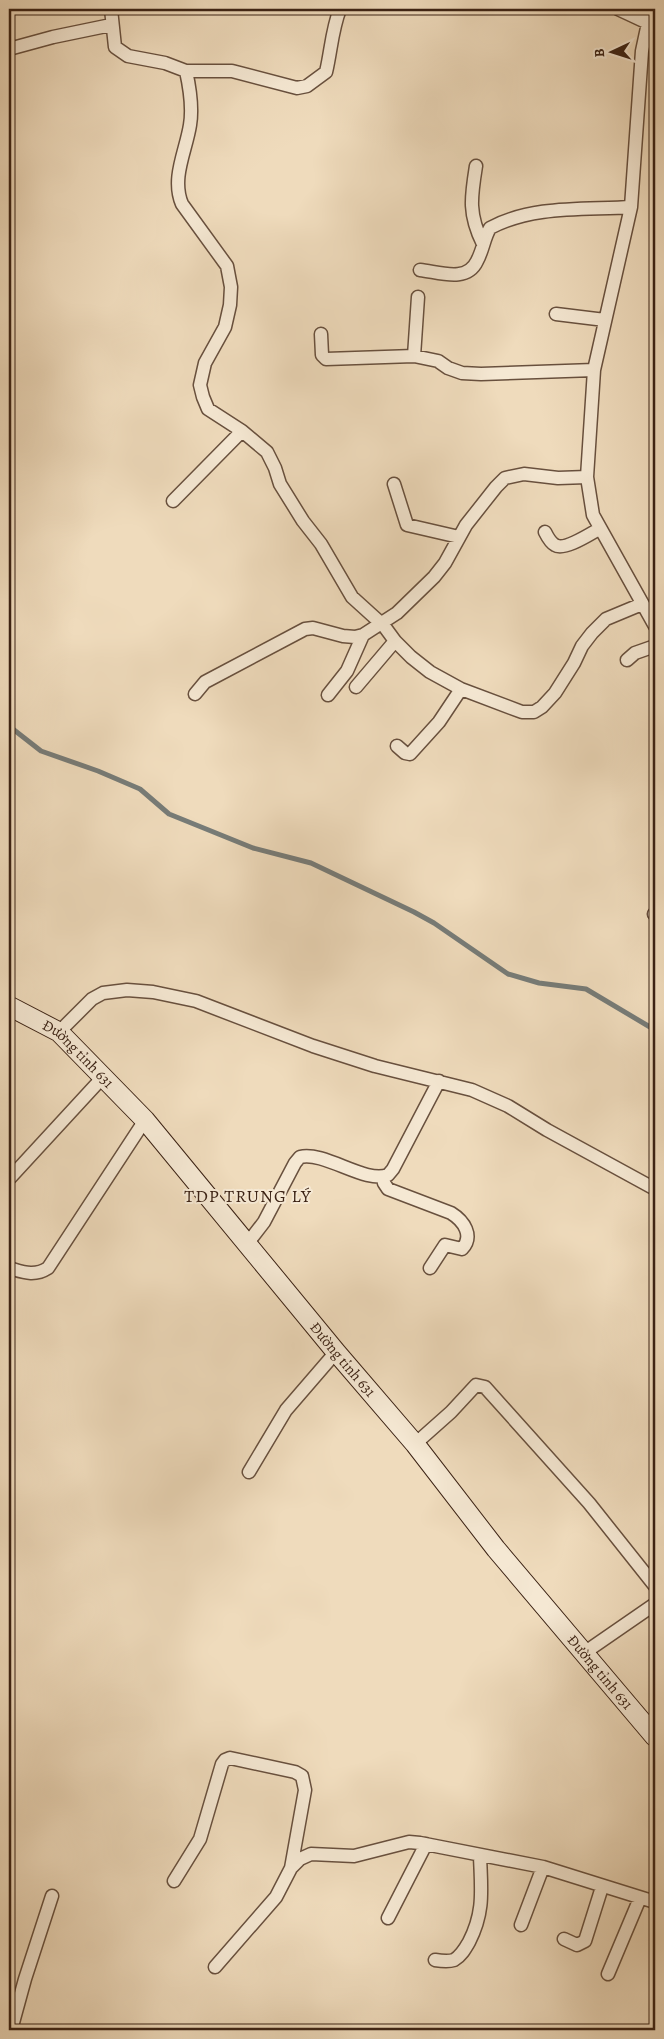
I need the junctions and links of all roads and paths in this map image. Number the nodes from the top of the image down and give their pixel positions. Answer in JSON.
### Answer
{"nodes":[{"id":1,"x":111,"y":9,"type":"edge"},
{"id":2,"x":340,"y":9,"type":"edge"},
{"id":3,"x":618,"y":9,"type":"edge"},
{"id":4,"x":651,"y":9,"type":"edge"},
{"id":5,"x":648,"y":23,"type":"junction"},
{"id":6,"x":111,"y":25,"type":"junction"},
{"id":7,"x":9,"y":49,"type":"edge"},
{"id":8,"x":186,"y":71,"type":"junction"},
{"id":9,"x":476,"y":166,"type":"dead end"},
{"id":10,"x":631,"y":207,"type":"junction"},
{"id":11,"x":483,"y":244,"type":"junction"},
{"id":12,"x":420,"y":270,"type":"dead end"},
{"id":13,"x":418,"y":297,"type":"dead end"},
{"id":14,"x":556,"y":314,"type":"dead end"},
{"id":15,"x":606,"y":320,"type":"junction"},
{"id":16,"x":322,"y":334,"type":"dead end"},
{"id":17,"x":414,"y":356,"type":"junction"},
{"id":18,"x":594,"y":370,"type":"junction"},
{"id":19,"x":242,"y":431,"type":"junction"},
{"id":20,"x":587,"y":477,"type":"junction"},
{"id":21,"x":394,"y":484,"type":"dead end"},
{"id":22,"x":173,"y":501,"type":"dead end"},
{"id":23,"x":600,"y":530,"type":"junction"},
{"id":24,"x":545,"y":532,"type":"dead end"},
{"id":25,"x":459,"y":537,"type":"junction"},
{"id":26,"x":642,"y":604,"type":"junction"},
{"id":27,"x":381,"y":622,"type":"junction"},
{"id":28,"x":655,"y":626,"type":"edge"},
{"id":29,"x":363,"y":635,"type":"junction"},
{"id":30,"x":395,"y":641,"type":"junction"},
{"id":31,"x":655,"y":646,"type":"edge"},
{"id":32,"x":627,"y":660,"type":"dead end"},
{"id":33,"x":356,"y":687,"type":"dead end"},
{"id":34,"x":461,"y":689,"type":"junction"},
{"id":35,"x":195,"y":694,"type":"dead end"},
{"id":36,"x":328,"y":695,"type":"dead end"},
{"id":37,"x":397,"y":746,"type":"dead end"},
{"id":38,"x":9,"y":1006,"type":"edge"},
{"id":39,"x":59,"y":1032,"type":"junction"},
{"id":40,"x":103,"y":1077,"type":"junction"},
{"id":41,"x":439,"y":1081,"type":"junction"},
{"id":42,"x":145,"y":1120,"type":"junction"},
{"id":43,"x":383,"y":1177,"type":"junction"},
{"id":44,"x":10,"y":1178,"type":"edge"},
{"id":45,"x":655,"y":1189,"type":"edge"},
{"id":46,"x":247,"y":1244,"type":"junction"},
{"id":47,"x":9,"y":1268,"type":"edge"},
{"id":48,"x":430,"y":1268,"type":"dead end"},
{"id":49,"x":336,"y":1352,"type":"junction"},
{"id":50,"x":415,"y":1444,"type":"junction"},
{"id":51,"x":249,"y":1472,"type":"dead end"},
{"id":52,"x":655,"y":1586,"type":"edge"},
{"id":53,"x":655,"y":1604,"type":"edge"},
{"id":54,"x":584,"y":1653,"type":"junction"},
{"id":55,"x":655,"y":1737,"type":"edge"},
{"id":56,"x":426,"y":1844,"type":"junction"},
{"id":57,"x":480,"y":1855,"type":"junction"},
{"id":58,"x":543,"y":1867,"type":"junction"},
{"id":59,"x":291,"y":1868,"type":"junction"},
{"id":60,"x":174,"y":1881,"type":"dead end"},
{"id":61,"x":602,"y":1887,"type":"junction"},
{"id":62,"x":52,"y":1896,"type":"dead end"},
{"id":63,"x":640,"y":1898,"type":"junction"},
{"id":64,"x":655,"y":1902,"type":"edge"},
{"id":65,"x":388,"y":1918,"type":"dead end"},
{"id":66,"x":521,"y":1925,"type":"dead end"},
{"id":67,"x":564,"y":1939,"type":"dead end"},
{"id":68,"x":435,"y":1960,"type":"dead end"},
{"id":69,"x":215,"y":1967,"type":"dead end"},
{"id":70,"x":608,"y":1974,"type":"dead end"},
{"id":71,"x":11,"y":2030,"type":"edge"}],
"edges":[{"from":1,"to":6,"type":"street"},
{"from":2,"to":8,"type":"street"},
{"from":3,"to":5,"type":"street"},
{"from":4,"to":5,"type":"street"},
{"from":5,"to":10,"type":"street"},
{"from":6,"to":7,"type":"street"},
{"from":6,"to":8,"type":"street"},
{"from":8,"to":19,"type":"street"},
{"from":9,"to":11,"type":"street"},
{"from":10,"to":11,"type":"street"},
{"from":10,"to":15,"type":"street"},
{"from":11,"to":12,"type":"street"},
{"from":13,"to":17,"type":"street"},
{"from":14,"to":15,"type":"street"},
{"from":15,"to":18,"type":"street"},
{"from":16,"to":17,"type":"street"},
{"from":17,"to":18,"type":"street"},
{"from":18,"to":20,"type":"street"},
{"from":19,"to":22,"type":"street"},
{"from":19,"to":27,"type":"street"},
{"from":20,"to":23,"type":"street"},
{"from":20,"to":25,"type":"street"},
{"from":21,"to":25,"type":"street"},
{"from":23,"to":24,"type":"street"},
{"from":23,"to":26,"type":"street"},
{"from":25,"to":27,"type":"street"},
{"from":26,"to":28,"type":"street"},
{"from":26,"to":34,"type":"street"},
{"from":27,"to":29,"type":"street"},
{"from":27,"to":30,"type":"street"},
{"from":29,"to":35,"type":"street"},
{"from":29,"to":36,"type":"street"},
{"from":30,"to":33,"type":"street"},
{"from":30,"to":34,"type":"street"},
{"from":31,"to":32,"type":"street"},
{"from":34,"to":37,"type":"street"},
{"from":38,"to":39,"type":"main road","name":"Đường tỉnh 631"},
{"from":39,"to":40,"type":"main road","name":"Đường tỉnh 631"},
{"from":39,"to":41,"type":"street"},
{"from":40,"to":42,"type":"main road","name":"Đường tỉnh 631"},
{"from":40,"to":44,"type":"street"},
{"from":41,"to":43,"type":"street"},
{"from":41,"to":45,"type":"street"},
{"from":42,"to":46,"type":"main road","name":"Đường tỉnh 631"},
{"from":42,"to":47,"type":"street"},
{"from":43,"to":46,"type":"street"},
{"from":43,"to":48,"type":"street"},
{"from":46,"to":49,"type":"main road","name":"Đường tỉnh 631"},
{"from":49,"to":50,"type":"main road","name":"Đường tỉnh 631"},
{"from":49,"to":51,"type":"street"},
{"from":50,"to":52,"type":"street"},
{"from":50,"to":54,"type":"main road","name":"Đường tỉnh 631"},
{"from":53,"to":54,"type":"street"},
{"from":54,"to":55,"type":"main road","name":"Đường tỉnh 631"},
{"from":56,"to":57,"type":"street"},
{"from":56,"to":59,"type":"street"},
{"from":56,"to":65,"type":"street"},
{"from":57,"to":58,"type":"street"},
{"from":57,"to":68,"type":"street"},
{"from":58,"to":61,"type":"street"},
{"from":58,"to":66,"type":"street"},
{"from":59,"to":60,"type":"street"},
{"from":59,"to":69,"type":"street"},
{"from":61,"to":63,"type":"street"},
{"from":61,"to":67,"type":"street"},
{"from":62,"to":71,"type":"street"},
{"from":63,"to":64,"type":"street"},
{"from":63,"to":70,"type":"street"}]}
